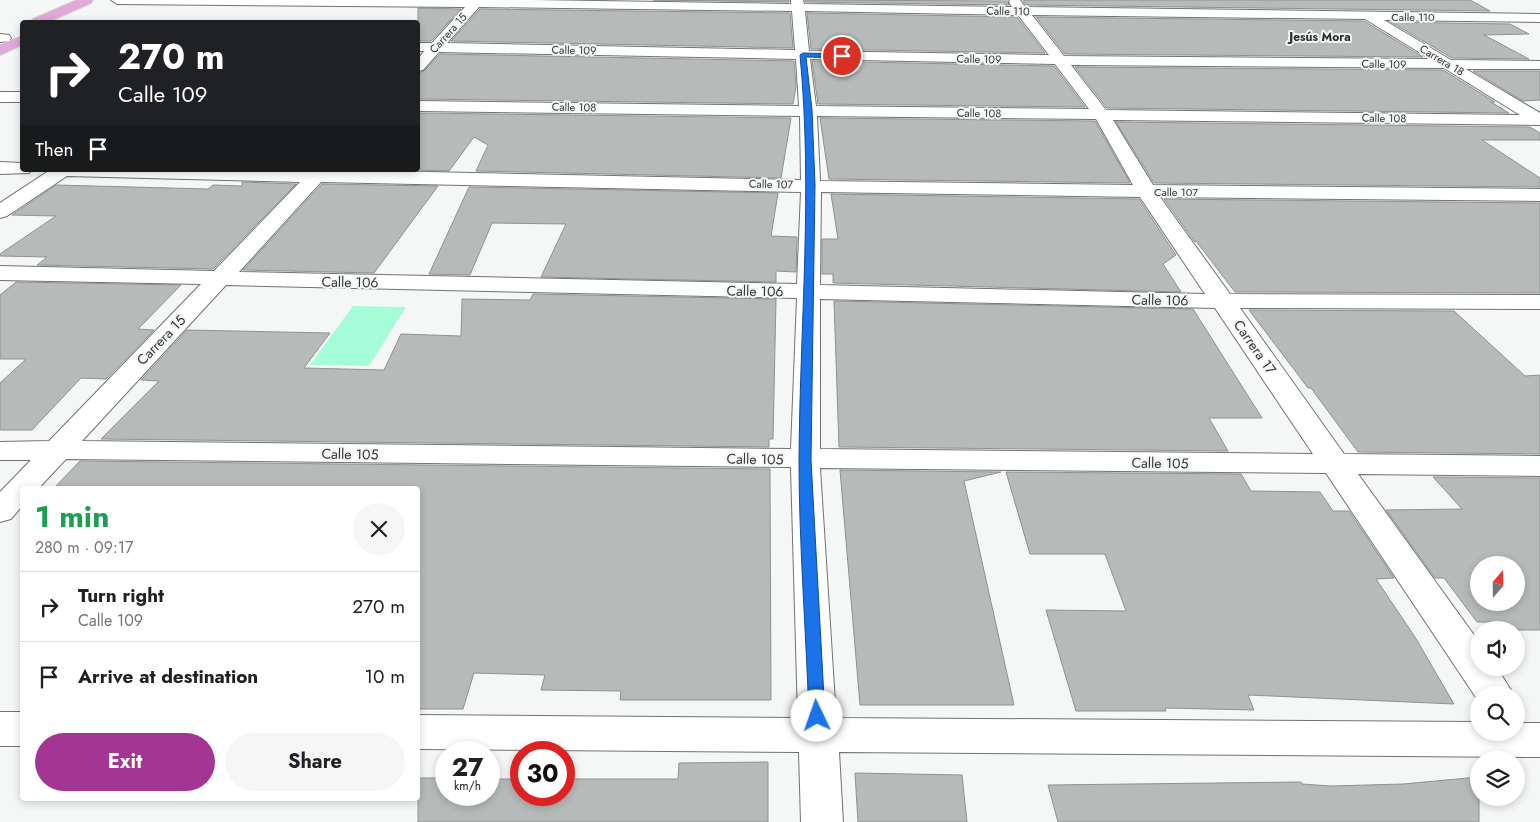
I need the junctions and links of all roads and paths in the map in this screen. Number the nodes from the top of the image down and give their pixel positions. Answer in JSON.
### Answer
{"nodes":[{"id":1,"x":117,"y":0,"type":"edge"},
{"id":2,"x":319,"y":0,"type":"edge"},
{"id":3,"x":1345,"y":0,"type":"edge"},
{"id":4,"x":476,"y":1,"type":"edge"},
{"id":5,"x":93,"y":2,"type":"edge"},
{"id":6,"x":798,"y":4,"type":"edge"},
{"id":7,"x":1018,"y":6,"type":"edge"},
{"id":8,"x":1370,"y":16,"type":"junction"},
{"id":9,"x":294,"y":17,"type":"dead end"},
{"id":10,"x":1540,"y":18,"type":"edge"},
{"id":11,"x":44,"y":20,"type":"edge"},
{"id":12,"x":62,"y":20,"type":"edge"},
{"id":13,"x":20,"y":31,"type":"edge"},
{"id":14,"x":20,"y":40,"type":"edge"},
{"id":15,"x":1,"y":42,"type":"edge"},
{"id":16,"x":420,"y":47,"type":"edge"},
{"id":17,"x":435,"y":47,"type":"junction"},
{"id":18,"x":803,"y":55,"type":"junction"},
{"id":19,"x":1060,"y":60,"type":"junction"},
{"id":20,"x":1449,"y":64,"type":"junction"},
{"id":21,"x":420,"y":65,"type":"edge"},
{"id":22,"x":1540,"y":65,"type":"edge"},
{"id":23,"x":0,"y":97,"type":"edge"},
{"id":24,"x":20,"y":97,"type":"edge"},
{"id":25,"x":420,"y":106,"type":"edge"},
{"id":26,"x":808,"y":110,"type":"junction"},
{"id":27,"x":1102,"y":115,"type":"junction"},
{"id":28,"x":1540,"y":120,"type":"edge"},
{"id":29,"x":0,"y":168,"type":"edge"},
{"id":30,"x":20,"y":169,"type":"edge"},
{"id":31,"x":60,"y":172,"type":"edge"},
{"id":32,"x":191,"y":172,"type":"edge"},
{"id":33,"x":319,"y":174,"type":"edge"},
{"id":34,"x":811,"y":185,"type":"junction"},
{"id":35,"x":1147,"y":192,"type":"junction"},
{"id":36,"x":1540,"y":195,"type":"edge"},
{"id":37,"x":0,"y":212,"type":"edge"},
{"id":38,"x":0,"y":274,"type":"edge"},
{"id":39,"x":219,"y":278,"type":"junction"},
{"id":40,"x":809,"y":292,"type":"junction"},
{"id":41,"x":1223,"y":302,"type":"junction"},
{"id":42,"x":1540,"y":302,"type":"edge"},
{"id":43,"x":56,"y":450,"type":"junction"},
{"id":44,"x":0,"y":451,"type":"edge"},
{"id":45,"x":805,"y":460,"type":"junction"},
{"id":46,"x":1336,"y":465,"type":"junction"},
{"id":47,"x":1540,"y":466,"type":"edge"},
{"id":48,"x":23,"y":486,"type":"edge"},
{"id":49,"x":20,"y":489,"type":"edge"},
{"id":50,"x":0,"y":511,"type":"edge"},
{"id":51,"x":1489,"y":686,"type":"edge"},
{"id":52,"x":0,"y":729,"type":"edge"},
{"id":53,"x":20,"y":729,"type":"edge"},
{"id":54,"x":420,"y":732,"type":"edge"},
{"id":55,"x":818,"y":735,"type":"junction"},
{"id":56,"x":1531,"y":742,"type":"edge"},
{"id":57,"x":822,"y":822,"type":"edge"}],
"edges":[{"from":1,"to":2,"type":"street","name":"Calle 110"},
{"from":2,"to":4,"type":"street","name":"Calle 110"},
{"from":2,"to":9,"type":"street"},
{"from":3,"to":8,"type":"street","name":"Carrera 18"},
{"from":4,"to":6,"type":"street","name":"Calle 110"},
{"from":4,"to":17,"type":"street","name":"Carrera 15"},
{"from":5,"to":11,"type":"main road"},
{"from":5,"to":12,"type":"main road"},
{"from":6,"to":7,"type":"street","name":"Calle 110"},
{"from":6,"to":18,"type":"street"},
{"from":7,"to":8,"type":"street","name":"Calle 110"},
{"from":7,"to":19,"type":"street","name":"Carrera 17"},
{"from":8,"to":10,"type":"street","name":"Calle 110"},
{"from":8,"to":20,"type":"street","name":"Carrera 18"},
{"from":13,"to":15,"type":"main road"},
{"from":14,"to":15,"type":"main road"},
{"from":16,"to":17,"type":"street","name":"Calle 109"},
{"from":17,"to":18,"type":"street","name":"Calle 109"},
{"from":17,"to":21,"type":"street","name":"Carrera 15"},
{"from":18,"to":19,"type":"street","name":"Calle 109"},
{"from":18,"to":26,"type":"street"},
{"from":19,"to":20,"type":"street","name":"Calle 109"},
{"from":19,"to":27,"type":"street","name":"Carrera 17"},
{"from":20,"to":22,"type":"street","name":"Calle 109"},
{"from":20,"to":28,"type":"street","name":"Carrera 18"},
{"from":23,"to":24,"type":"street"},
{"from":25,"to":26,"type":"street","name":"Calle 108"},
{"from":26,"to":27,"type":"street","name":"Calle 108"},
{"from":26,"to":34,"type":"street"},
{"from":27,"to":28,"type":"street","name":"Calle 108"},
{"from":27,"to":35,"type":"street","name":"Carrera 17"},
{"from":29,"to":30,"type":"street"},
{"from":31,"to":37,"type":"street"},
{"from":32,"to":33,"type":"street","name":"Calle 107"},
{"from":33,"to":34,"type":"street","name":"Calle 107"},
{"from":33,"to":39,"type":"street","name":"Carrera 15"},
{"from":34,"to":35,"type":"street","name":"Calle 107"},
{"from":34,"to":40,"type":"street"},
{"from":35,"to":36,"type":"street","name":"Calle 107"},
{"from":35,"to":41,"type":"street","name":"Carrera 17"},
{"from":38,"to":39,"type":"street","name":"Calle 106"},
{"from":39,"to":40,"type":"street","name":"Calle 106"},
{"from":39,"to":43,"type":"street","name":"Carrera 15"},
{"from":40,"to":41,"type":"street","name":"Calle 106"},
{"from":40,"to":45,"type":"street"},
{"from":41,"to":42,"type":"street","name":"Calle 106"},
{"from":41,"to":46,"type":"street","name":"Carrera 17"},
{"from":43,"to":44,"type":"street","name":"Calle 105"},
{"from":43,"to":45,"type":"street","name":"Calle 105"},
{"from":43,"to":48,"type":"street","name":"Carrera 15"},
{"from":45,"to":46,"type":"street","name":"Calle 105"},
{"from":45,"to":55,"type":"street"},
{"from":46,"to":47,"type":"street","name":"Calle 105"},
{"from":46,"to":51,"type":"street","name":"Carrera 17"},
{"from":49,"to":50,"type":"street","name":"Carrera 15"},
{"from":52,"to":53,"type":"street"},
{"from":54,"to":55,"type":"street"},
{"from":55,"to":56,"type":"street"},
{"from":55,"to":57,"type":"street"}]}
